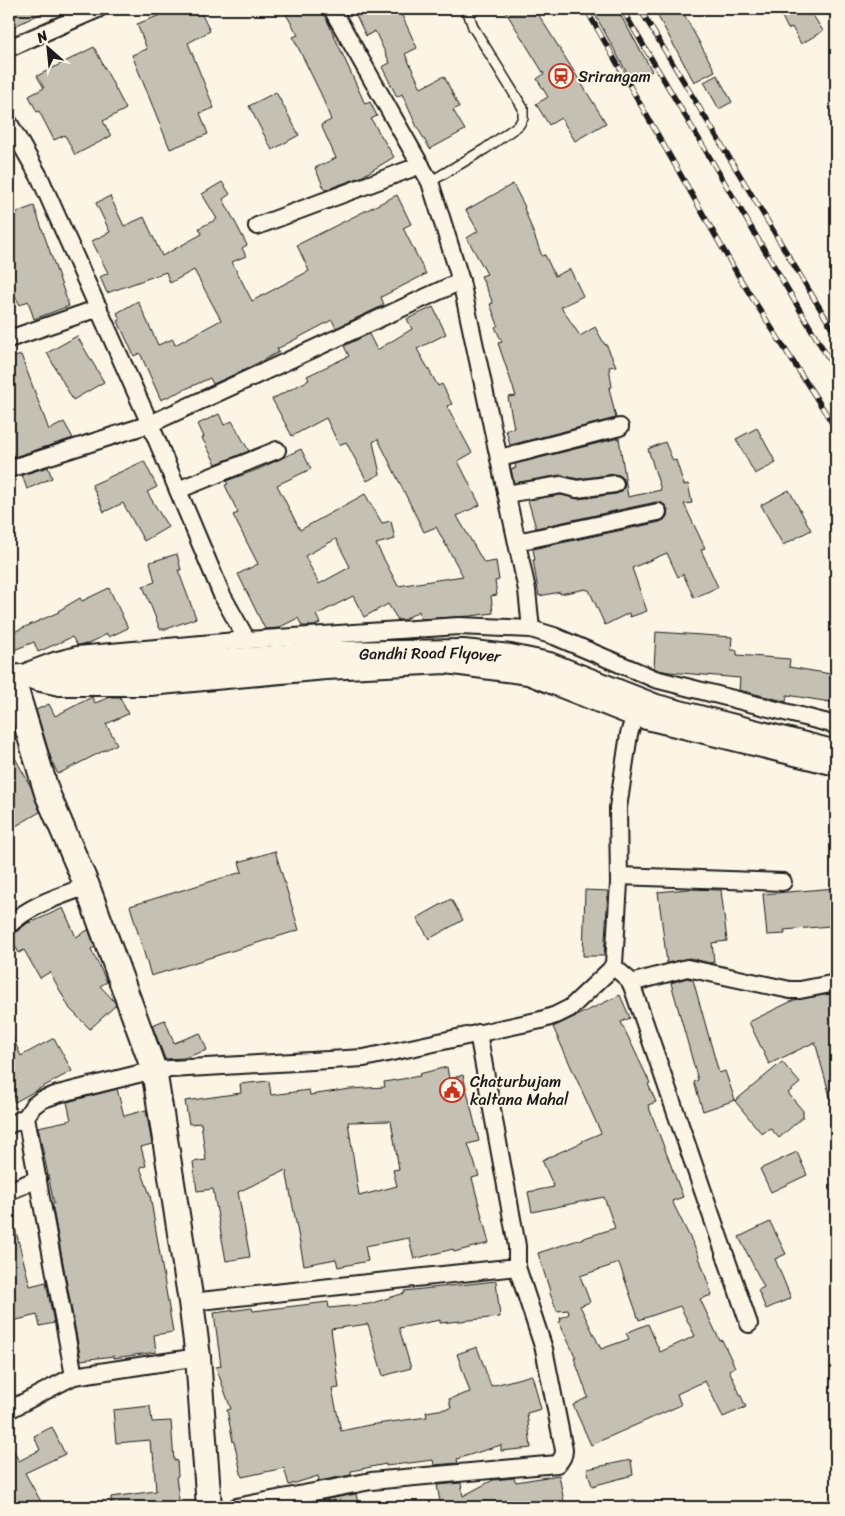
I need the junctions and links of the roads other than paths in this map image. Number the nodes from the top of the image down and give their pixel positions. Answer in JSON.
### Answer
{"nodes":[{"id":1,"x":98,"y":9,"type":"edge"},
{"id":2,"x":332,"y":9,"type":"edge"},
{"id":3,"x":467,"y":9,"type":"edge"},
{"id":4,"x":9,"y":48,"type":"edge"},
{"id":5,"x":9,"y":123,"type":"edge"},
{"id":6,"x":421,"y":166,"type":"junction"},
{"id":7,"x":430,"y":182,"type":"junction"},
{"id":8,"x":257,"y":226,"type":"dead end"},
{"id":9,"x":461,"y":281,"type":"junction"},
{"id":10,"x":99,"y":308,"type":"junction"},
{"id":11,"x":9,"y":339,"type":"edge"},
{"id":12,"x":150,"y":424,"type":"junction"},
{"id":13,"x":620,"y":428,"type":"dead end"},
{"id":14,"x":278,"y":450,"type":"dead end"},
{"id":15,"x":500,"y":458,"type":"junction"},
{"id":16,"x":9,"y":470,"type":"edge"},
{"id":17,"x":615,"y":484,"type":"dead end"},
{"id":18,"x":178,"y":490,"type":"junction"},
{"id":19,"x":506,"y":494,"type":"junction"},
{"id":20,"x":658,"y":512,"type":"dead end"},
{"id":21,"x":517,"y":542,"type":"junction"},
{"id":22,"x":531,"y":630,"type":"junction"},
{"id":23,"x":247,"y":640,"type":"junction"},
{"id":24,"x":10,"y":677,"type":"edge"},
{"id":25,"x":634,"y":718,"type":"junction"},
{"id":26,"x":836,"y":726,"type":"edge"},
{"id":27,"x":836,"y":753,"type":"edge"},
{"id":28,"x":836,"y":767,"type":"edge"},
{"id":29,"x":618,"y":876,"type":"junction"},
{"id":30,"x":84,"y":879,"type":"junction"},
{"id":31,"x":783,"y":882,"type":"dead end"},
{"id":32,"x":9,"y":925,"type":"edge"},
{"id":33,"x":613,"y":966,"type":"junction"},
{"id":34,"x":631,"y":983,"type":"junction"},
{"id":35,"x":836,"y":984,"type":"edge"},
{"id":36,"x":478,"y":1033,"type":"junction"},
{"id":37,"x":154,"y":1070,"type":"junction"},
{"id":38,"x":26,"y":1117,"type":"junction"},
{"id":39,"x":9,"y":1125,"type":"edge"},
{"id":40,"x":38,"y":1179,"type":"junction"},
{"id":41,"x":9,"y":1192,"type":"edge"},
{"id":42,"x":517,"y":1267,"type":"junction"},
{"id":43,"x":191,"y":1302,"type":"junction"},
{"id":44,"x":749,"y":1324,"type":"dead end"},
{"id":45,"x":198,"y":1357,"type":"junction"},
{"id":46,"x":74,"y":1376,"type":"junction"},
{"id":47,"x":9,"y":1410,"type":"edge"},
{"id":48,"x":209,"y":1507,"type":"edge"},
{"id":49,"x":236,"y":1507,"type":"edge"}],
"edges":[{"from":1,"to":4,"type":"street"},
{"from":2,"to":6,"type":"street"},
{"from":3,"to":7,"type":"lane"},
{"from":5,"to":10,"type":"street"},
{"from":6,"to":7,"type":"street"},
{"from":6,"to":8,"type":"street"},
{"from":7,"to":9,"type":"street"},
{"from":9,"to":12,"type":"street"},
{"from":9,"to":15,"type":"street"},
{"from":10,"to":11,"type":"street"},
{"from":10,"to":12,"type":"street"},
{"from":12,"to":16,"type":"street"},
{"from":12,"to":18,"type":"street"},
{"from":13,"to":15,"type":"street"},
{"from":14,"to":18,"type":"street"},
{"from":15,"to":19,"type":"street"},
{"from":17,"to":19,"type":"street"},
{"from":18,"to":23,"type":"street"},
{"from":19,"to":21,"type":"street"},
{"from":20,"to":21,"type":"street"},
{"from":21,"to":22,"type":"street"},
{"from":22,"to":23,"type":"street"},
{"from":22,"to":26,"type":"street"},
{"from":23,"to":24,"type":"street"},
{"from":24,"to":25,"type":"street"},
{"from":24,"to":27,"type":"street","name":"Gandhi Road Flyover"},
{"from":24,"to":30,"type":"street"},
{"from":25,"to":28,"type":"street"},
{"from":25,"to":29,"type":"street"},
{"from":29,"to":31,"type":"street"},
{"from":29,"to":33,"type":"street"},
{"from":30,"to":32,"type":"street"},
{"from":30,"to":37,"type":"street"},
{"from":33,"to":34,"type":"street"},
{"from":33,"to":36,"type":"street"},
{"from":34,"to":35,"type":"street"},
{"from":34,"to":44,"type":"street"},
{"from":36,"to":37,"type":"street"},
{"from":36,"to":42,"type":"street"},
{"from":37,"to":38,"type":"street"},
{"from":37,"to":43,"type":"street"},
{"from":38,"to":39,"type":"street"},
{"from":38,"to":40,"type":"street"},
{"from":40,"to":41,"type":"street"},
{"from":40,"to":46,"type":"street"},
{"from":42,"to":43,"type":"street"},
{"from":42,"to":49,"type":"street"},
{"from":43,"to":45,"type":"street"},
{"from":45,"to":46,"type":"street"},
{"from":45,"to":48,"type":"street"},
{"from":46,"to":47,"type":"street"}]}
